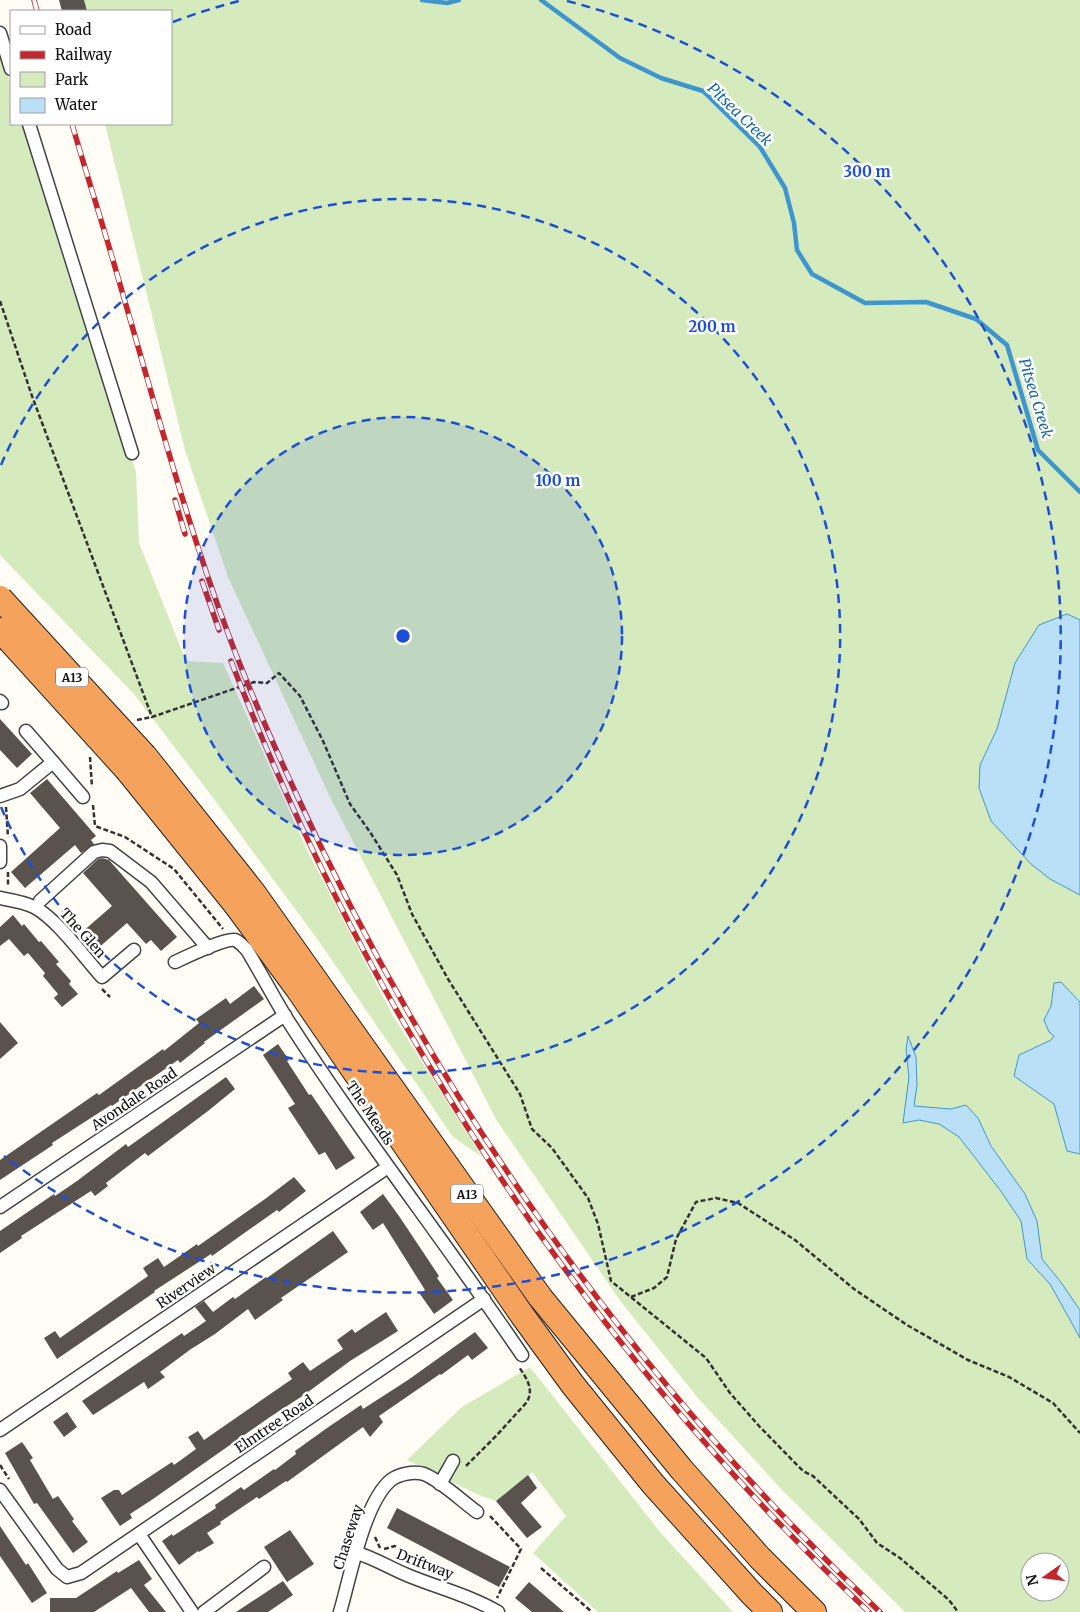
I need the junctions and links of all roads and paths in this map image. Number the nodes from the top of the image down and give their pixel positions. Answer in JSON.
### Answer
{"nodes":[{"id":1,"x":0,"y":33,"type":"edge"},
{"id":2,"x":10,"y":66,"type":"edge"},
{"id":3,"x":28,"y":125,"type":"edge"},
{"id":4,"x":0,"y":300,"type":"edge"},
{"id":5,"x":132,"y":453,"type":"dead end"},
{"id":6,"x":0,"y":598,"type":"edge"},
{"id":7,"x":0,"y":630,"type":"edge"},
{"id":8,"x":152,"y":717,"type":"junction"},
{"id":9,"x":133,"y":720,"type":"dead end"},
{"id":10,"x":26,"y":731,"type":"dead end"},
{"id":11,"x":90,"y":757,"type":"dead end"},
{"id":12,"x":53,"y":762,"type":"junction"},
{"id":13,"x":136,"y":763,"type":"junction"},
{"id":14,"x":2,"y":796,"type":"edge"},
{"id":15,"x":83,"y":797,"type":"dead end"},
{"id":16,"x":4,"y":845,"type":"edge"},
{"id":17,"x":4,"y":866,"type":"edge"},
{"id":18,"x":5,"y":894,"type":"edge"},
{"id":19,"x":40,"y":902,"type":"dead end"},
{"id":20,"x":232,"y":940,"type":"junction"},
{"id":21,"x":208,"y":948,"type":"junction"},
{"id":22,"x":134,"y":950,"type":"dead end"},
{"id":23,"x":175,"y":962,"type":"dead end"},
{"id":24,"x":285,"y":1015,"type":"junction"},
{"id":25,"x":388,"y":1167,"type":"junction"},
{"id":26,"x":0,"y":1207,"type":"edge"},
{"id":27,"x":631,"y":1297,"type":"junction"},
{"id":28,"x":484,"y":1299,"type":"junction"},
{"id":29,"x":522,"y":1355,"type":"joint"},
{"id":30,"x":0,"y":1430,"type":"edge"},
{"id":31,"x":1080,"y":1433,"type":"edge"},
{"id":32,"x":453,"y":1461,"type":"joint"},
{"id":33,"x":0,"y":1465,"type":"edge"},
{"id":34,"x":11,"y":1481,"type":"dead end"},
{"id":35,"x":440,"y":1484,"type":"junction"},
{"id":36,"x":0,"y":1490,"type":"edge"},
{"id":37,"x":477,"y":1512,"type":"joint"},
{"id":38,"x":376,"y":1530,"type":"dead end"},
{"id":39,"x":139,"y":1534,"type":"junction"},
{"id":40,"x":357,"y":1554,"type":"junction"},
{"id":41,"x":264,"y":1567,"type":"dead end"},
{"id":42,"x":541,"y":1568,"type":"dead end"},
{"id":43,"x":444,"y":1573,"type":"dead end"},
{"id":44,"x":484,"y":1603,"type":"edge"},
{"id":45,"x":192,"y":1612,"type":"edge"},
{"id":46,"x":204,"y":1612,"type":"edge"},
{"id":47,"x":340,"y":1612,"type":"edge"},
{"id":48,"x":498,"y":1612,"type":"edge"},
{"id":49,"x":592,"y":1612,"type":"edge"},
{"id":50,"x":770,"y":1612,"type":"edge"},
{"id":51,"x":814,"y":1612,"type":"edge"},
{"id":52,"x":958,"y":1612,"type":"edge"}],
"edges":[{"from":1,"to":2,"type":"street"},
{"from":3,"to":5,"type":"street"},
{"from":4,"to":8,"type":"path"},
{"from":6,"to":13,"type":"highway","number":"A13","bridge":true},
{"from":7,"to":13,"type":"highway","number":"A13","bridge":true},
{"from":8,"to":9,"type":"path"},
{"from":8,"to":27,"type":"path"},
{"from":10,"to":12,"type":"street"},
{"from":11,"to":20,"type":"path"},
{"from":12,"to":14,"type":"street"},
{"from":12,"to":15,"type":"street"},
{"from":13,"to":50,"type":"highway","number":"A13"},
{"from":13,"to":51,"type":"highway","number":"A13"},
{"from":14,"to":16,"type":"path"},
{"from":16,"to":17,"type":"street"},
{"from":17,"to":18,"type":"path"},
{"from":18,"to":22,"type":"street","name":"The Glen"},
{"from":19,"to":21,"type":"street"},
{"from":20,"to":21,"type":"street"},
{"from":20,"to":24,"type":"street","name":"The Meads"},
{"from":21,"to":23,"type":"street"},
{"from":24,"to":25,"type":"street","name":"The Meads"},
{"from":24,"to":26,"type":"street","name":"Avondale Road"},
{"from":25,"to":28,"type":"street","name":"The Meads"},
{"from":25,"to":30,"type":"street","name":"Riverview"},
{"from":27,"to":31,"type":"path"},
{"from":27,"to":52,"type":"path"},
{"from":28,"to":29,"type":"street","name":"The Meads"},
{"from":28,"to":39,"type":"street","name":"Elmtree Road"},
{"from":29,"to":32,"type":"path"},
{"from":32,"to":35,"type":"street"},
{"from":33,"to":34,"type":"path"},
{"from":35,"to":37,"type":"street"},
{"from":35,"to":40,"type":"street","name":"Chaseway"},
{"from":36,"to":39,"type":"street","name":"Elmtree Road"},
{"from":37,"to":44,"type":"path"},
{"from":38,"to":43,"type":"path"},
{"from":39,"to":45,"type":"street"},
{"from":40,"to":44,"type":"street","name":"Driftway"},
{"from":40,"to":47,"type":"street","name":"Chaseway"},
{"from":41,"to":46,"type":"street"},
{"from":42,"to":49,"type":"path"},
{"from":44,"to":48,"type":"street","name":"Driftway"}]}
